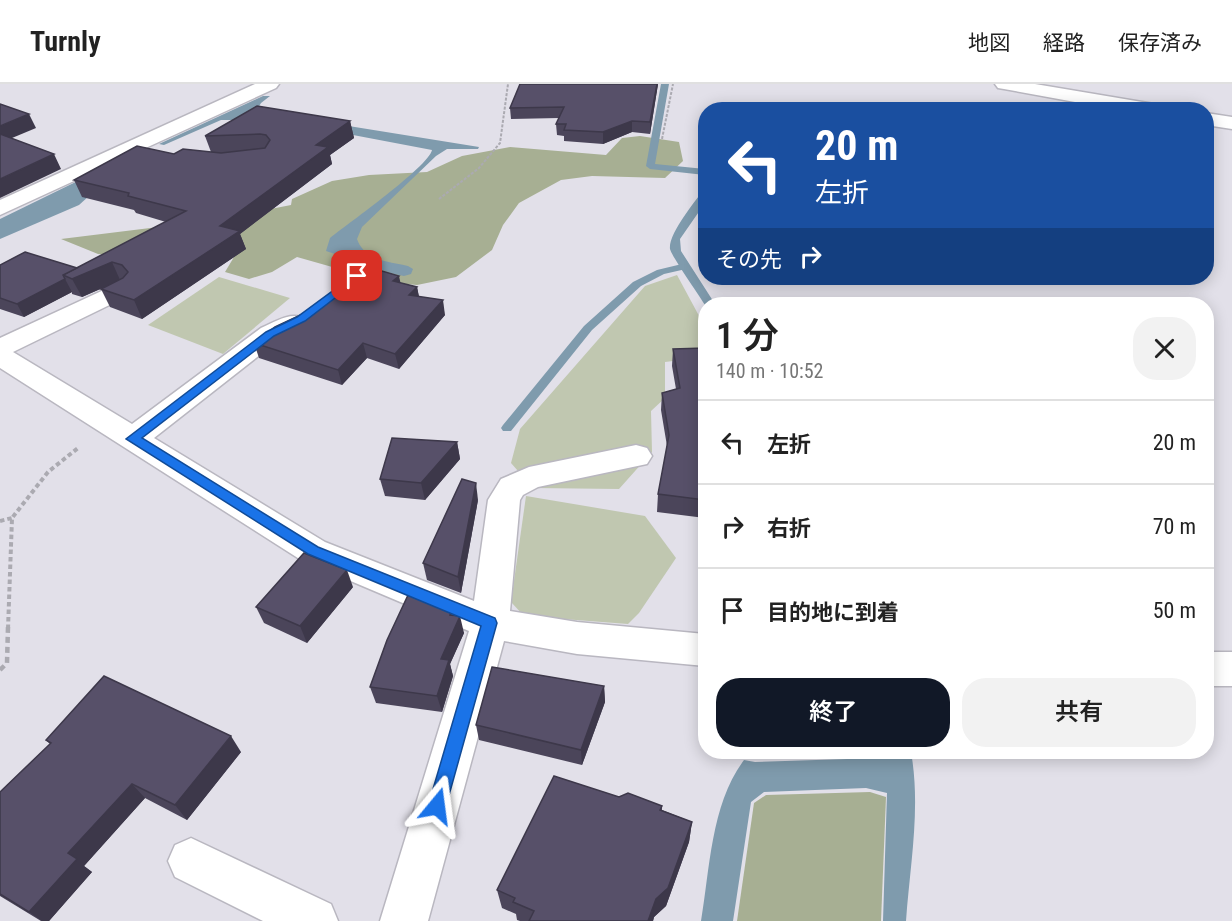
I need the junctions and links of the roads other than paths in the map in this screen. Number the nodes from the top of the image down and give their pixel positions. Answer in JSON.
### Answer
{"nodes":[{"id":1,"x":270,"y":84,"type":"edge"},
{"id":2,"x":1004,"y":84,"type":"edge"},
{"id":3,"x":1108,"y":102,"type":"edge"},
{"id":4,"x":1214,"y":120,"type":"edge"},
{"id":5,"x":1232,"y":123,"type":"edge"},
{"id":6,"x":135,"y":146,"type":"junction"},
{"id":7,"x":165,"y":153,"type":"edge"},
{"id":8,"x":0,"y":208,"type":"edge"},
{"id":9,"x":121,"y":290,"type":"edge"},
{"id":10,"x":310,"y":312,"type":"edge"},
{"id":11,"x":0,"y":348,"type":"edge"},
{"id":12,"x":0,"y":356,"type":"edge"},
{"id":13,"x":121,"y":431,"type":"junction"},
{"id":14,"x":636,"y":456,"type":"dead end"},
{"id":15,"x":490,"y":623,"type":"junction"},
{"id":16,"x":698,"y":649,"type":"edge"},
{"id":17,"x":1214,"y":669,"type":"edge"},
{"id":18,"x":1232,"y":669,"type":"edge"},
{"id":19,"x":191,"y":861,"type":"dead end"},
{"id":20,"x":314,"y":921,"type":"edge"},
{"id":21,"x":404,"y":921,"type":"edge"}],
"edges":[{"from":1,"to":6,"type":"street"},
{"from":2,"to":3,"type":"street"},
{"from":4,"to":5,"type":"street"},
{"from":6,"to":7,"type":"street"},
{"from":6,"to":8,"type":"street"},
{"from":9,"to":11,"type":"street"},
{"from":10,"to":13,"type":"street"},
{"from":12,"to":13,"type":"street"},
{"from":13,"to":15,"type":"street"},
{"from":14,"to":15,"type":"street"},
{"from":15,"to":16,"type":"street"},
{"from":15,"to":21,"type":"street"},
{"from":17,"to":18,"type":"street"},
{"from":19,"to":20,"type":"street"}]}
